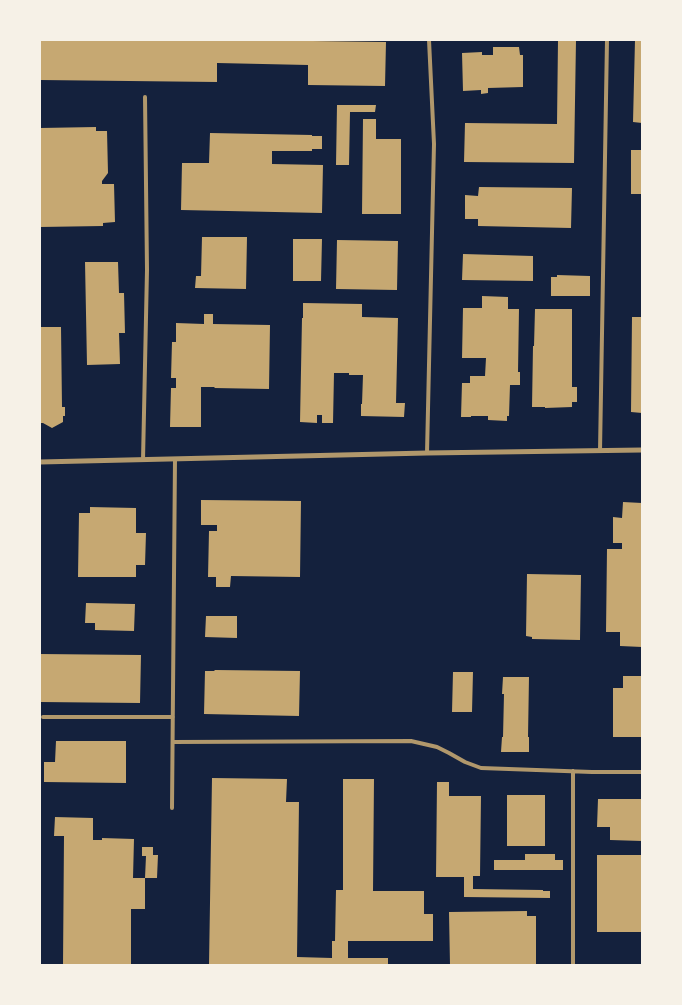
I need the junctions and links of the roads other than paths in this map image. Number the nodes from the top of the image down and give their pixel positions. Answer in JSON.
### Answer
{"nodes":[{"id":1,"x":428,"y":40,"type":"edge"},
{"id":2,"x":607,"y":40,"type":"edge"},
{"id":3,"x":145,"y":97,"type":"dead end"},
{"id":4,"x":642,"y":450,"type":"edge"},
{"id":5,"x":600,"y":451,"type":"junction"},
{"id":6,"x":427,"y":453,"type":"junction"},
{"id":7,"x":143,"y":460,"type":"junction"},
{"id":8,"x":175,"y":460,"type":"junction"},
{"id":9,"x":40,"y":462,"type":"edge"},
{"id":10,"x":43,"y":717,"type":"dead end"},
{"id":11,"x":173,"y":717,"type":"junction"},
{"id":12,"x":173,"y":742,"type":"junction"},
{"id":13,"x":573,"y":771,"type":"junction"},
{"id":14,"x":642,"y":772,"type":"edge"},
{"id":15,"x":172,"y":808,"type":"dead end"},
{"id":16,"x":573,"y":965,"type":"edge"}],
"edges":[{"from":1,"to":6,"type":"street"},
{"from":2,"to":5,"type":"street"},
{"from":3,"to":7,"type":"street"},
{"from":4,"to":5,"type":"street"},
{"from":5,"to":6,"type":"street"},
{"from":6,"to":8,"type":"street"},
{"from":7,"to":8,"type":"street"},
{"from":7,"to":9,"type":"street"},
{"from":8,"to":11,"type":"street"},
{"from":10,"to":11,"type":"street"},
{"from":11,"to":12,"type":"street"},
{"from":12,"to":13,"type":"street"},
{"from":12,"to":15,"type":"street"},
{"from":13,"to":14,"type":"street"},
{"from":13,"to":16,"type":"street"}]}
